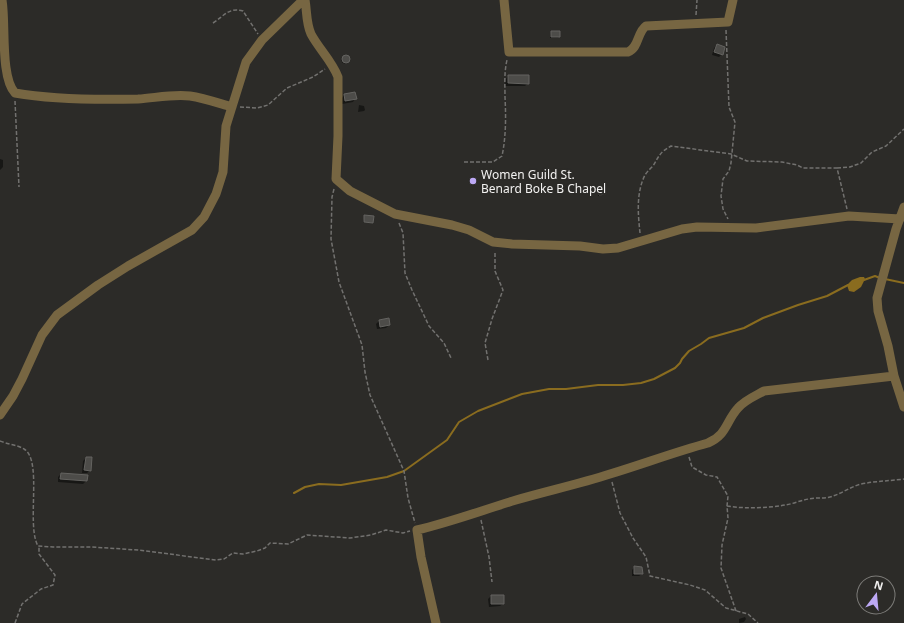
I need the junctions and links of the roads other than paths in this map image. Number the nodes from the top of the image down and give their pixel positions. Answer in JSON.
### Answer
{"nodes":[{"id":1,"x":2,"y":0,"type":"edge"},
{"id":2,"x":304,"y":0,"type":"edge"},
{"id":3,"x":504,"y":0,"type":"edge"},
{"id":4,"x":733,"y":0,"type":"edge"},
{"id":5,"x":232,"y":107,"type":"junction"},
{"id":6,"x":904,"y":207,"type":"edge"},
{"id":7,"x":900,"y":219,"type":"junction"},
{"id":8,"x":894,"y":376,"type":"junction"},
{"id":9,"x":904,"y":407,"type":"edge"},
{"id":10,"x":0,"y":414,"type":"edge"},
{"id":11,"x":436,"y":623,"type":"edge"}],
"edges":[{"from":1,"to":5,"type":"street"},
{"from":2,"to":5,"type":"street"},
{"from":2,"to":7,"type":"street"},
{"from":3,"to":4,"type":"street"},
{"from":5,"to":10,"type":"street"},
{"from":6,"to":7,"type":"street"},
{"from":7,"to":8,"type":"street"},
{"from":8,"to":9,"type":"street"},
{"from":8,"to":11,"type":"street"}]}
